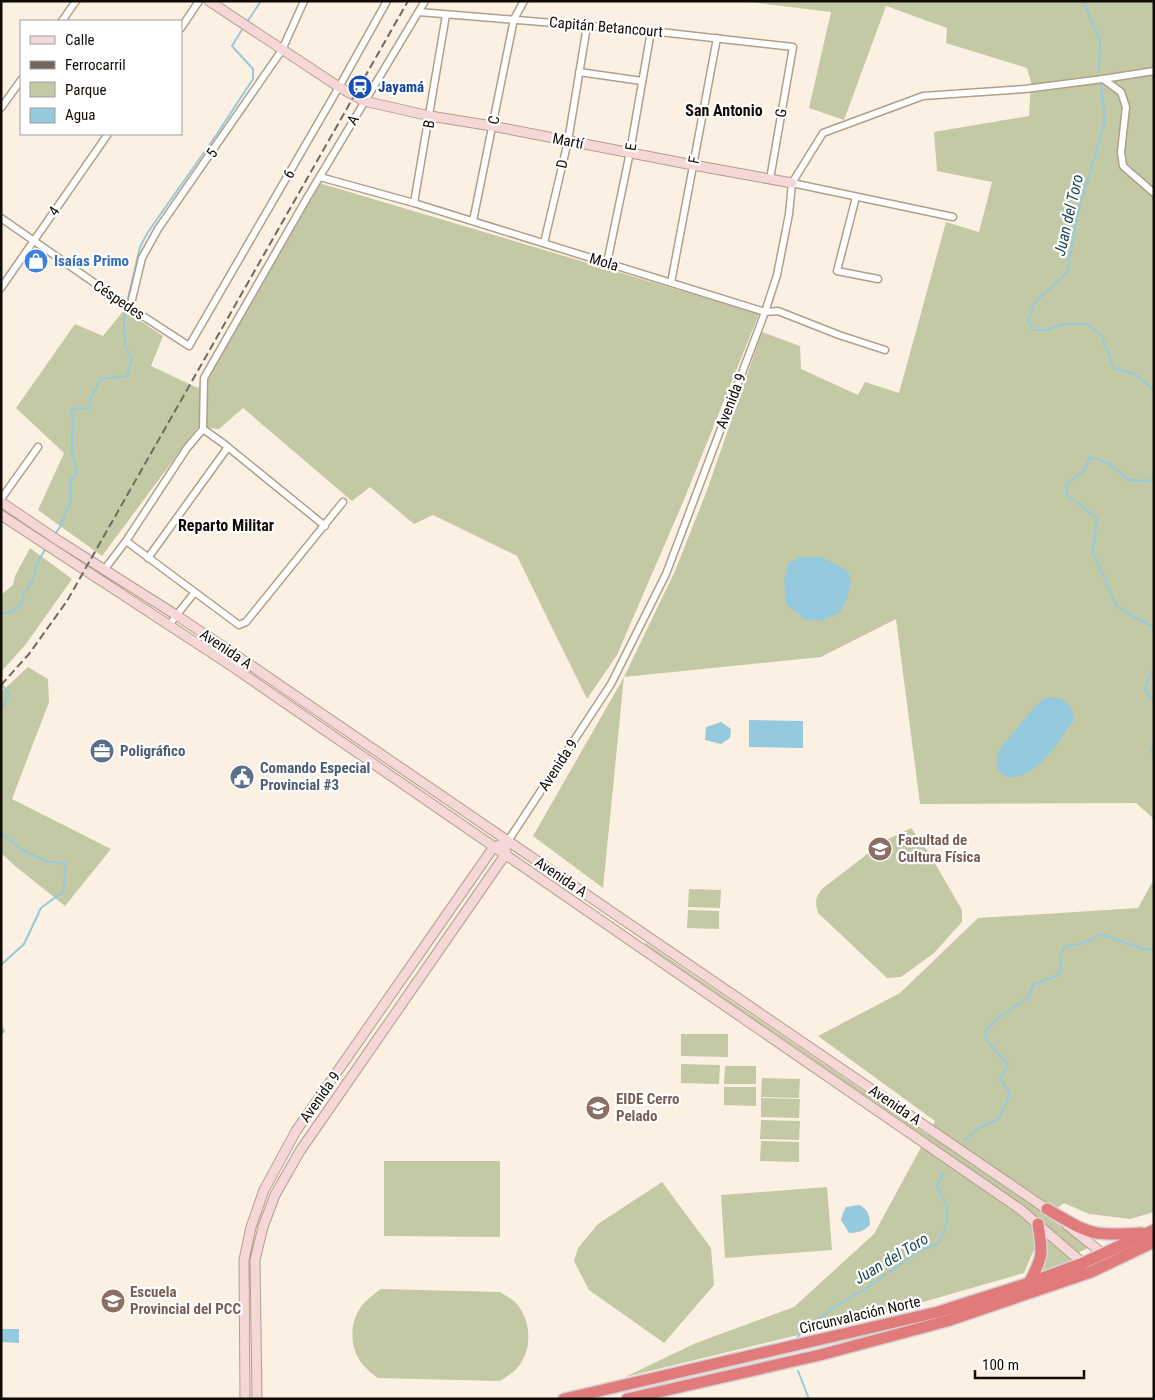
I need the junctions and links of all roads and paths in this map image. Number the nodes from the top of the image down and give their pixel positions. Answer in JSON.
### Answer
{"nodes":[{"id":1,"x":76,"y":1,"type":"edge"},
{"id":2,"x":200,"y":1,"type":"edge"},
{"id":3,"x":209,"y":1,"type":"edge"},
{"id":4,"x":304,"y":1,"type":"edge"},
{"id":5,"x":387,"y":1,"type":"edge"},
{"id":6,"x":425,"y":1,"type":"edge"},
{"id":7,"x":524,"y":1,"type":"edge"},
{"id":8,"x":419,"y":12,"type":"junction"},
{"id":9,"x":446,"y":15,"type":"junction"},
{"id":10,"x":514,"y":19,"type":"junction"},
{"id":11,"x":63,"y":20,"type":"edge"},
{"id":12,"x":586,"y":26,"type":"junction"},
{"id":13,"x":182,"y":27,"type":"edge"},
{"id":14,"x":650,"y":31,"type":"junction"},
{"id":15,"x":717,"y":38,"type":"junction"},
{"id":16,"x":793,"y":47,"type":"joint"},
{"id":17,"x":282,"y":50,"type":"junction"},
{"id":18,"x":1154,"y":71,"type":"edge"},
{"id":19,"x":579,"y":72,"type":"junction"},
{"id":20,"x":1103,"y":79,"type":"junction"},
{"id":21,"x":20,"y":81,"type":"edge"},
{"id":22,"x":642,"y":81,"type":"junction"},
{"id":23,"x":339,"y":87,"type":"junction"},
{"id":24,"x":364,"y":101,"type":"junction"},
{"id":25,"x":1,"y":108,"type":"edge"},
{"id":26,"x":430,"y":116,"type":"junction"},
{"id":27,"x":492,"y":126,"type":"junction"},
{"id":28,"x":107,"y":135,"type":"edge"},
{"id":29,"x":568,"y":140,"type":"junction"},
{"id":30,"x":630,"y":152,"type":"junction"},
{"id":31,"x":693,"y":166,"type":"junction"},
{"id":32,"x":320,"y":176,"type":"junction"},
{"id":33,"x":770,"y":180,"type":"junction"},
{"id":34,"x":792,"y":183,"type":"junction"},
{"id":35,"x":1154,"y":192,"type":"edge"},
{"id":36,"x":856,"y":197,"type":"junction"},
{"id":37,"x":414,"y":203,"type":"junction"},
{"id":38,"x":953,"y":216,"type":"dead end"},
{"id":39,"x":1,"y":218,"type":"edge"},
{"id":40,"x":473,"y":221,"type":"junction"},
{"id":41,"x":34,"y":242,"type":"junction"},
{"id":42,"x":544,"y":243,"type":"junction"},
{"id":43,"x":607,"y":263,"type":"junction"},
{"id":44,"x":878,"y":279,"type":"dead end"},
{"id":45,"x":671,"y":283,"type":"junction"},
{"id":46,"x":1,"y":288,"type":"edge"},
{"id":47,"x":130,"y":308,"type":"junction"},
{"id":48,"x":765,"y":312,"type":"junction"},
{"id":49,"x":189,"y":346,"type":"joint"},
{"id":50,"x":886,"y":350,"type":"dead end"},
{"id":51,"x":203,"y":429,"type":"junction"},
{"id":52,"x":38,"y":447,"type":"dead end"},
{"id":53,"x":228,"y":447,"type":"junction"},
{"id":54,"x":1,"y":501,"type":"edge"},
{"id":55,"x":343,"y":502,"type":"dead end"},
{"id":56,"x":1,"y":515,"type":"edge"},
{"id":57,"x":325,"y":526,"type":"junction"},
{"id":58,"x":126,"y":541,"type":"junction"},
{"id":59,"x":148,"y":558,"type":"junction"},
{"id":60,"x":104,"y":570,"type":"junction"},
{"id":61,"x":194,"y":592,"type":"junction"},
{"id":62,"x":176,"y":615,"type":"junction"},
{"id":63,"x":169,"y":625,"type":"junction"},
{"id":64,"x":508,"y":841,"type":"junction"},
{"id":65,"x":493,"y":848,"type":"junction"},
{"id":66,"x":505,"y":855,"type":"junction"},
{"id":67,"x":627,"y":922,"type":"junction"},
{"id":68,"x":628,"y":939,"type":"junction"},
{"id":69,"x":343,"y":1064,"type":"junction"},
{"id":70,"x":355,"y":1072,"type":"junction"},
{"id":71,"x":1048,"y":1209,"type":"junction"},
{"id":72,"x":1038,"y":1224,"type":"junction"},
{"id":73,"x":1152,"y":1235,"type":"edge"},
{"id":74,"x":1103,"y":1254,"type":"junction"},
{"id":75,"x":1112,"y":1262,"type":"junction"},
{"id":76,"x":1087,"y":1267,"type":"junction"},
{"id":77,"x":1029,"y":1283,"type":"junction"},
{"id":78,"x":256,"y":1306,"type":"junction"},
{"id":79,"x":244,"y":1307,"type":"junction"},
{"id":80,"x":245,"y":1399,"type":"edge"},
{"id":81,"x":256,"y":1399,"type":"edge"},
{"id":82,"x":564,"y":1399,"type":"edge"},
{"id":83,"x":627,"y":1399,"type":"edge"}],
"edges":[{"from":1,"to":11,"type":"street"},
{"from":2,"to":13,"type":"street"},
{"from":3,"to":17,"type":"main road","name":"Martí"},
{"from":4,"to":17,"type":"street","name":"5"},
{"from":5,"to":23,"type":"street","name":"6"},
{"from":6,"to":8,"type":"street","name":"A"},
{"from":7,"to":10,"type":"street","name":"C"},
{"from":8,"to":9,"type":"street","name":"Capitán Betancourt"},
{"from":8,"to":24,"type":"street","name":"A"},
{"from":9,"to":10,"type":"street","name":"Capitán Betancourt"},
{"from":9,"to":26,"type":"street","name":"B"},
{"from":10,"to":12,"type":"street","name":"Capitán Betancourt"},
{"from":10,"to":27,"type":"street","name":"C"},
{"from":12,"to":14,"type":"street","name":"Capitán Betancourt"},
{"from":12,"to":19,"type":"street","name":"D"},
{"from":14,"to":15,"type":"street","name":"Capitán Betancourt"},
{"from":14,"to":22,"type":"street","name":"E"},
{"from":15,"to":16,"type":"street","name":"Capitán Betancourt"},
{"from":15,"to":31,"type":"street","name":"F"},
{"from":16,"to":33,"type":"street","name":"G"},
{"from":17,"to":23,"type":"main road","name":"Martí"},
{"from":17,"to":47,"type":"street","name":"5"},
{"from":18,"to":20,"type":"street","name":"Avenida 9"},
{"from":19,"to":22,"type":"street"},
{"from":19,"to":29,"type":"street","name":"D"},
{"from":20,"to":34,"type":"street","name":"Avenida 9"},
{"from":20,"to":35,"type":"street"},
{"from":21,"to":25,"type":"street"},
{"from":22,"to":30,"type":"street","name":"E"},
{"from":23,"to":24,"type":"main road","name":"Martí"},
{"from":23,"to":49,"type":"street","name":"6"},
{"from":24,"to":26,"type":"main road","name":"Martí"},
{"from":24,"to":32,"type":"street","name":"A"},
{"from":26,"to":27,"type":"main road","name":"Martí"},
{"from":26,"to":37,"type":"street","name":"B"},
{"from":27,"to":29,"type":"main road","name":"Martí"},
{"from":27,"to":40,"type":"street","name":"C"},
{"from":28,"to":41,"type":"street","name":"4"},
{"from":29,"to":30,"type":"main road","name":"Martí"},
{"from":29,"to":42,"type":"street","name":"D"},
{"from":30,"to":31,"type":"main road","name":"Martí"},
{"from":30,"to":43,"type":"street","name":"E"},
{"from":31,"to":33,"type":"main road","name":"Martí"},
{"from":31,"to":45,"type":"street","name":"F"},
{"from":32,"to":37,"type":"street","name":"Mola"},
{"from":32,"to":51,"type":"street","name":"A"},
{"from":33,"to":34,"type":"main road","name":"Martí"},
{"from":34,"to":36,"type":"street","name":"Martí"},
{"from":34,"to":48,"type":"street","name":"Avenida 9"},
{"from":36,"to":38,"type":"street","name":"Martí"},
{"from":36,"to":44,"type":"street"},
{"from":37,"to":40,"type":"street","name":"Mola"},
{"from":39,"to":41,"type":"street","name":"Céspedes"},
{"from":40,"to":42,"type":"street","name":"Mola"},
{"from":41,"to":46,"type":"street","name":"4"},
{"from":41,"to":47,"type":"street","name":"Céspedes"},
{"from":42,"to":43,"type":"street","name":"Mola"},
{"from":43,"to":45,"type":"street","name":"Mola"},
{"from":45,"to":48,"type":"street","name":"Mola"},
{"from":47,"to":49,"type":"street","name":"Céspedes"},
{"from":48,"to":50,"type":"street","name":"Mola"},
{"from":48,"to":64,"type":"street","name":"Avenida 9"},
{"from":51,"to":53,"type":"street"},
{"from":51,"to":58,"type":"street"},
{"from":52,"to":54,"type":"street"},
{"from":53,"to":57,"type":"street"},
{"from":53,"to":59,"type":"street"},
{"from":54,"to":60,"type":"main road","name":"Avenida A"},
{"from":55,"to":57,"type":"street"},
{"from":56,"to":63,"type":"main road","name":"Avenida A"},
{"from":57,"to":61,"type":"street"},
{"from":58,"to":59,"type":"street"},
{"from":58,"to":60,"type":"street"},
{"from":59,"to":61,"type":"street"},
{"from":60,"to":62,"type":"main road","name":"Avenida A"},
{"from":61,"to":62,"type":"street"},
{"from":62,"to":63,"type":"street"},
{"from":62,"to":64,"type":"main road","name":"Avenida A"},
{"from":63,"to":65,"type":"main road","name":"Avenida A"},
{"from":64,"to":65,"type":"main road"},
{"from":64,"to":66,"type":"main road","name":"Avenida 9"},
{"from":64,"to":67,"type":"main road","name":"Avenida A"},
{"from":65,"to":66,"type":"main road","name":"Avenida A"},
{"from":65,"to":69,"type":"main road","name":"Avenida 9"},
{"from":66,"to":68,"type":"main road","name":"Avenida A"},
{"from":66,"to":70,"type":"main road","name":"Avenida 9"},
{"from":67,"to":68,"type":"main road"},
{"from":67,"to":71,"type":"main road","name":"Avenida A"},
{"from":68,"to":72,"type":"main road","name":"Avenida A"},
{"from":69,"to":70,"type":"main road"},
{"from":69,"to":79,"type":"main road","name":"Avenida 9"},
{"from":70,"to":78,"type":"main road","name":"Avenida 9"},
{"from":71,"to":73,"type":"highway"},
{"from":71,"to":74,"type":"main road","name":"Avenida A"},
{"from":72,"to":76,"type":"main road","name":"Avenida A"},
{"from":72,"to":77,"type":"highway"},
{"from":73,"to":74,"type":"highway","name":"Circunvalación Norte"},
{"from":73,"to":75,"type":"highway","name":"Circunvalación Norte"},
{"from":74,"to":75,"type":"main road","name":"Avenida A"},
{"from":74,"to":76,"type":"highway","name":"Circunvalación Norte"},
{"from":75,"to":76,"type":"highway","name":"Circunvalación Norte"},
{"from":76,"to":77,"type":"highway","name":"Circunvalación Norte"},
{"from":76,"to":83,"type":"highway","name":"Circunvalación Norte"},
{"from":77,"to":82,"type":"highway","name":"Circunvalación Norte"},
{"from":78,"to":79,"type":"main road"},
{"from":78,"to":81,"type":"main road","name":"Avenida 9"},
{"from":79,"to":80,"type":"main road","name":"Avenida 9"}]}
